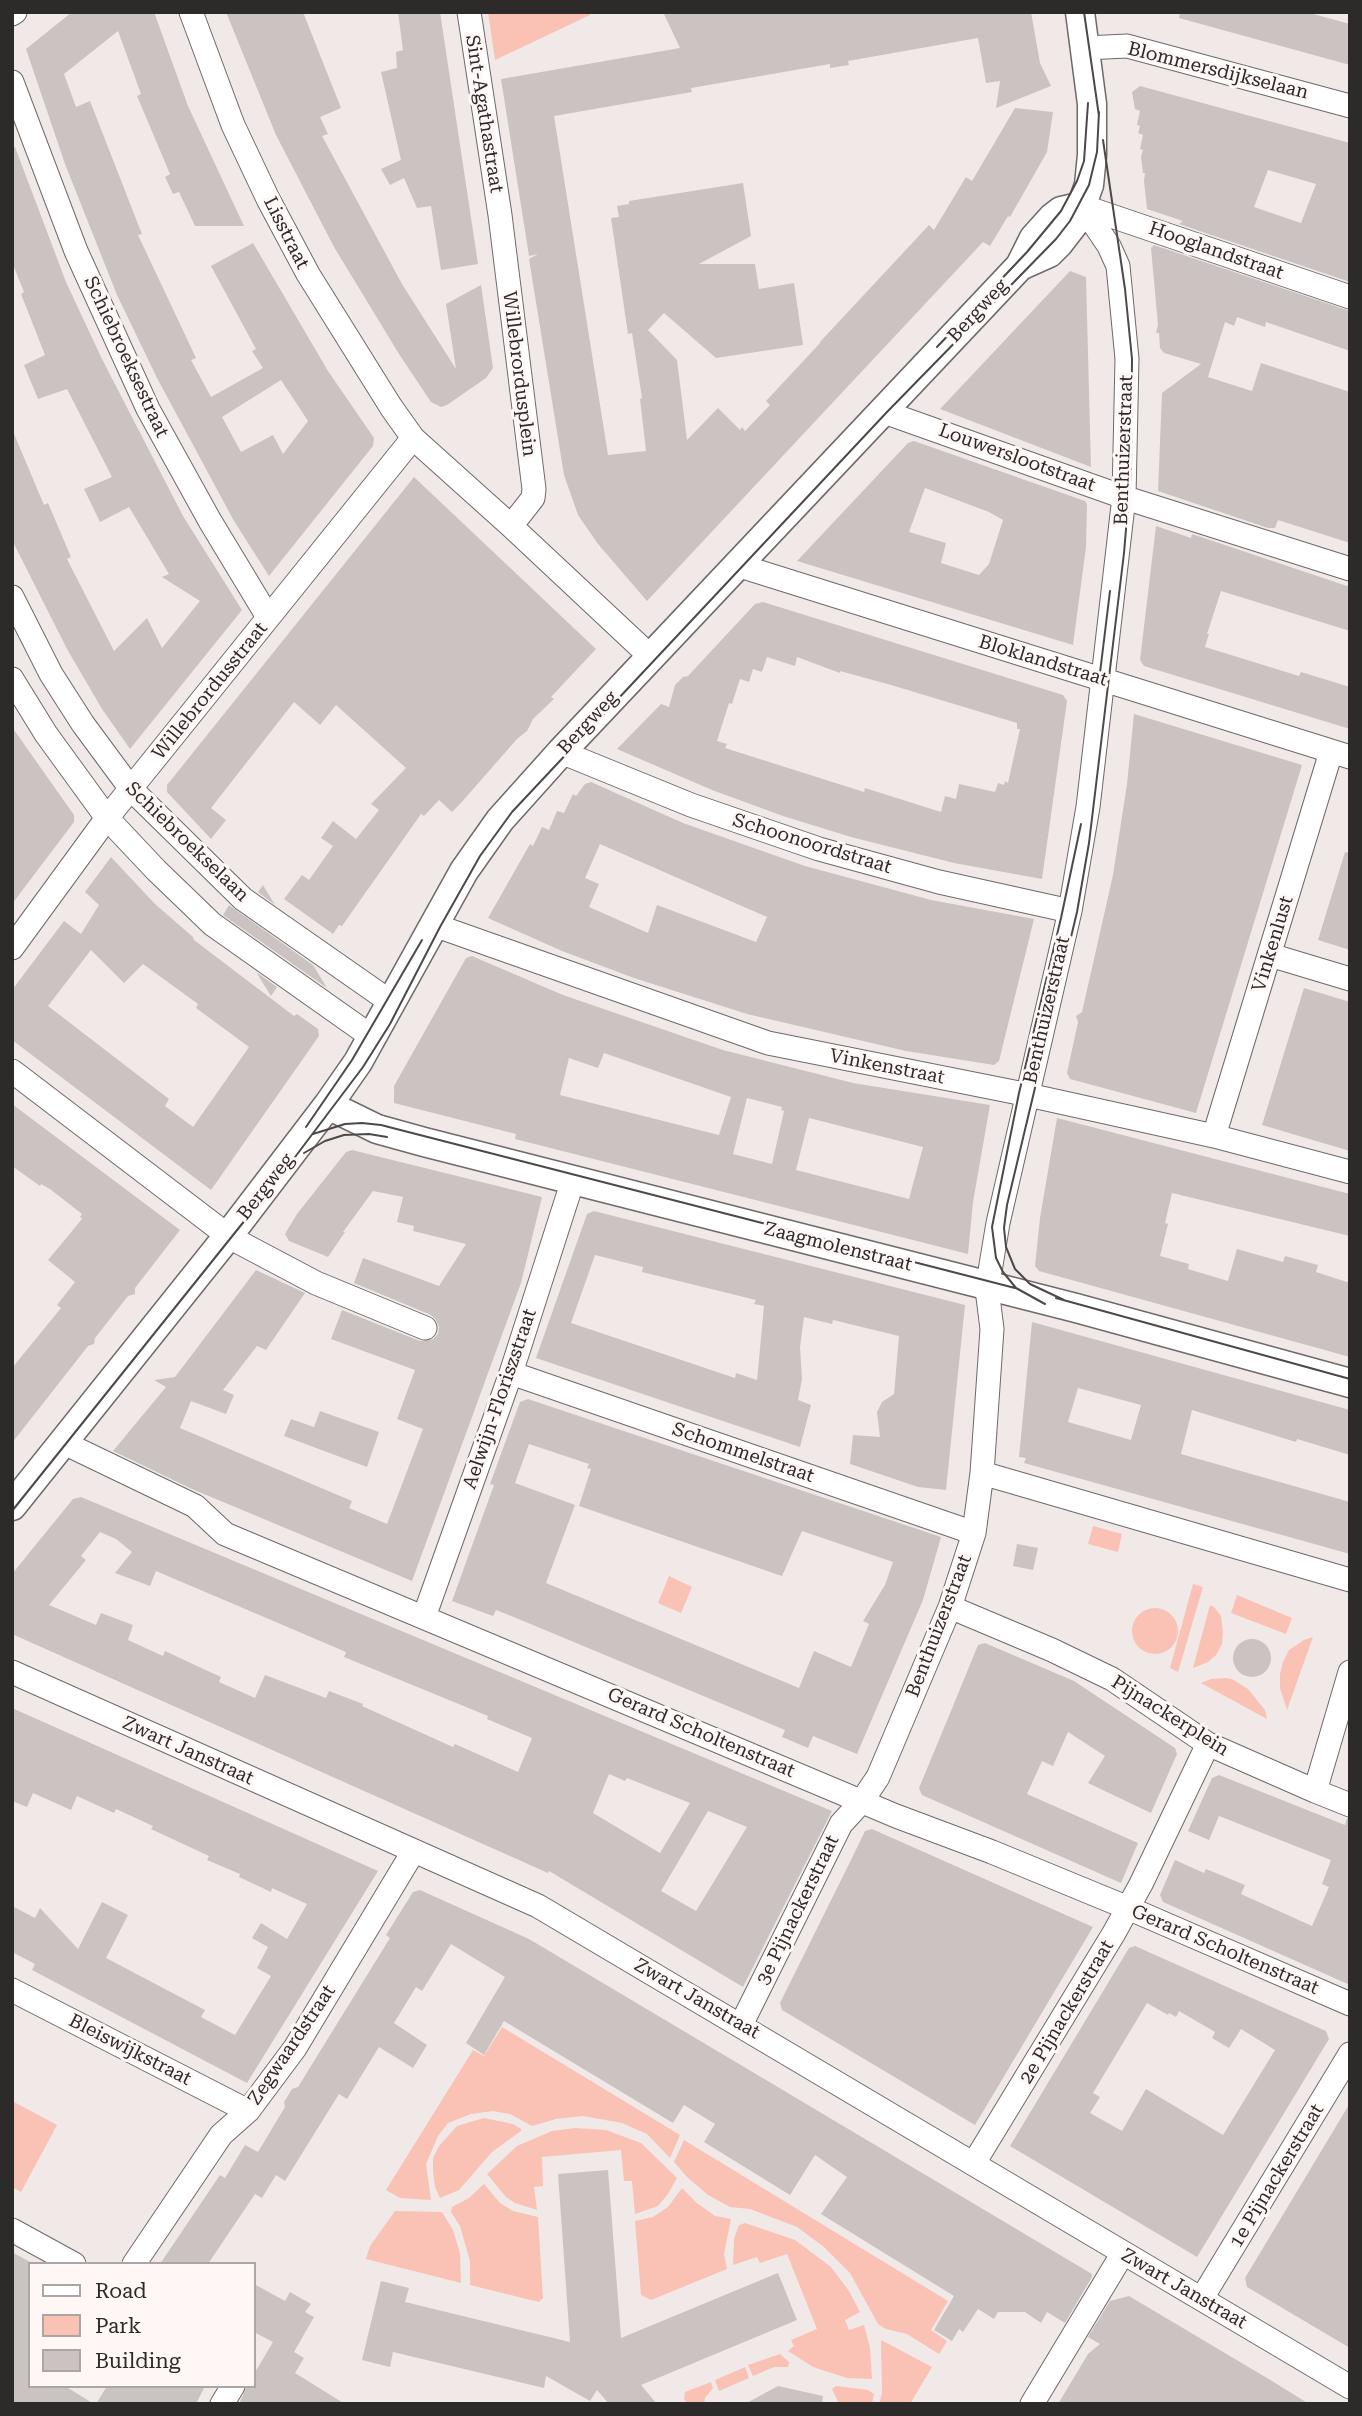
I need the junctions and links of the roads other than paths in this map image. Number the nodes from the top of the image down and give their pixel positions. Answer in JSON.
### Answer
{"nodes":[{"id":1,"x":191,"y":12,"type":"edge"},
{"id":2,"x":469,"y":12,"type":"edge"},
{"id":3,"x":1080,"y":12,"type":"edge"},
{"id":4,"x":1085,"y":48,"type":"junction"},
{"id":5,"x":12,"y":82,"type":"edge"},
{"id":6,"x":1350,"y":106,"type":"edge"},
{"id":7,"x":1082,"y":206,"type":"junction"},
{"id":8,"x":500,"y":215,"type":"joint"},
{"id":9,"x":1350,"y":297,"type":"edge"},
{"id":10,"x":884,"y":412,"type":"junction"},
{"id":11,"x":413,"y":438,"type":"junction"},
{"id":12,"x":1124,"y":496,"type":"junction"},
{"id":13,"x":511,"y":526,"type":"junction"},
{"id":14,"x":737,"y":565,"type":"junction"},
{"id":15,"x":1350,"y":569,"type":"edge"},
{"id":16,"x":12,"y":597,"type":"edge"},
{"id":17,"x":268,"y":617,"type":"junction"},
{"id":18,"x":651,"y":657,"type":"junction"},
{"id":19,"x":12,"y":679,"type":"edge"},
{"id":20,"x":1105,"y":680,"type":"junction"},
{"id":21,"x":561,"y":752,"type":"junction"},
{"id":22,"x":1340,"y":754,"type":"edge"},
{"id":23,"x":131,"y":789,"type":"junction"},
{"id":24,"x":107,"y":818,"type":"junction"},
{"id":25,"x":1070,"y":911,"type":"junction"},
{"id":26,"x":434,"y":925,"type":"junction"},
{"id":27,"x":12,"y":948,"type":"edge"},
{"id":28,"x":1270,"y":955,"type":"junction"},
{"id":29,"x":1350,"y":979,"type":"edge"},
{"id":30,"x":392,"y":1003,"type":"junction"},
{"id":31,"x":372,"y":1037,"type":"junction"},
{"id":32,"x":12,"y":1071,"type":"edge"},
{"id":33,"x":1028,"y":1095,"type":"junction"},
{"id":34,"x":328,"y":1105,"type":"junction"},
{"id":35,"x":1214,"y":1136,"type":"junction"},
{"id":36,"x":1350,"y":1172,"type":"edge"},
{"id":37,"x":573,"y":1180,"type":"junction"},
{"id":38,"x":228,"y":1236,"type":"junction"},
{"id":39,"x":988,"y":1285,"type":"junction"},
{"id":40,"x":425,"y":1328,"type":"dead end"},
{"id":41,"x":511,"y":1373,"type":"junction"},
{"id":42,"x":1350,"y":1383,"type":"edge"},
{"id":43,"x":64,"y":1443,"type":"junction"},
{"id":44,"x":982,"y":1473,"type":"junction"},
{"id":45,"x":12,"y":1506,"type":"edge"},
{"id":46,"x":974,"y":1533,"type":"junction"},
{"id":47,"x":1350,"y":1580,"type":"edge"},
{"id":48,"x":950,"y":1607,"type":"junction"},
{"id":49,"x":424,"y":1617,"type":"junction"},
{"id":50,"x":12,"y":1672,"type":"edge"},
{"id":51,"x":1350,"y":1672,"type":"edge"},
{"id":52,"x":1208,"y":1744,"type":"junction"},
{"id":53,"x":1315,"y":1791,"type":"junction"},
{"id":54,"x":862,"y":1801,"type":"junction"},
{"id":55,"x":1350,"y":1805,"type":"edge"},
{"id":56,"x":413,"y":1852,"type":"junction"},
{"id":57,"x":1128,"y":1908,"type":"junction"},
{"id":58,"x":12,"y":1990,"type":"edge"},
{"id":59,"x":1350,"y":2004,"type":"edge"},
{"id":60,"x":741,"y":2025,"type":"junction"},
{"id":61,"x":1350,"y":2054,"type":"edge"},
{"id":62,"x":248,"y":2111,"type":"junction"},
{"id":63,"x":974,"y":2163,"type":"junction"},
{"id":64,"x":12,"y":2230,"type":"edge"},
{"id":65,"x":1123,"y":2253,"type":"junction"},
{"id":66,"x":70,"y":2262,"type":"edge"},
{"id":67,"x":135,"y":2262,"type":"edge"},
{"id":68,"x":1202,"y":2298,"type":"junction"},
{"id":69,"x":1350,"y":2387,"type":"edge"},
{"id":70,"x":232,"y":2388,"type":"edge"},
{"id":71,"x":222,"y":2404,"type":"edge"},
{"id":72,"x":1032,"y":2404,"type":"edge"}],
"edges":[{"from":1,"to":11,"type":"street","name":"Lisstraat"},
{"from":2,"to":8,"type":"street","name":"Sint-Agathastraat"},
{"from":3,"to":4,"type":"street","name":"Bergweg"},
{"from":4,"to":6,"type":"street","name":"Blommersdijkselaan"},
{"from":4,"to":7,"type":"street","name":"Bergweg"},
{"from":5,"to":17,"type":"street","name":"Schiebroeksestraat"},
{"from":7,"to":9,"type":"street","name":"Hooglandstraat"},
{"from":7,"to":10,"type":"street","name":"Bergweg"},
{"from":7,"to":12,"type":"street","name":"Benthuizerstraat"},
{"from":8,"to":13,"type":"street","name":"Willebrordusplein"},
{"from":10,"to":12,"type":"street","name":"Louwerslootstraat"},
{"from":10,"to":14,"type":"street","name":"Bergweg"},
{"from":11,"to":13,"type":"street"},
{"from":11,"to":17,"type":"street","name":"Willebrordusstraat"},
{"from":12,"to":15,"type":"street","name":"Louwerslootstraat"},
{"from":12,"to":20,"type":"street","name":"Benthuizerstraat"},
{"from":13,"to":18,"type":"street"},
{"from":14,"to":18,"type":"street","name":"Bergweg"},
{"from":14,"to":20,"type":"street","name":"Bloklandstraat"},
{"from":16,"to":23,"type":"street","name":"Schiebroekselaan"},
{"from":17,"to":23,"type":"street","name":"Willebrordusstraat"},
{"from":18,"to":21,"type":"street","name":"Bergweg"},
{"from":19,"to":24,"type":"street","name":"Schiebroekselaan"},
{"from":20,"to":22,"type":"street","name":"Bloklandstraat"},
{"from":20,"to":25,"type":"street","name":"Benthuizerstraat"},
{"from":21,"to":25,"type":"street","name":"Schoonoordstraat"},
{"from":21,"to":26,"type":"street","name":"Bergweg"},
{"from":22,"to":28,"type":"street","name":"Vinkenlust"},
{"from":23,"to":24,"type":"street","name":"Willebrordusstraat"},
{"from":23,"to":30,"type":"street","name":"Schiebroekselaan"},
{"from":24,"to":27,"type":"street","name":"Willebrordusstraat"},
{"from":24,"to":31,"type":"street","name":"Schiebroekselaan"},
{"from":25,"to":33,"type":"street","name":"Benthuizerstraat"},
{"from":26,"to":30,"type":"street","name":"Bergweg"},
{"from":26,"to":33,"type":"street","name":"Vinkenstraat"},
{"from":28,"to":29,"type":"street"},
{"from":28,"to":35,"type":"street","name":"Vinkenlust"},
{"from":30,"to":31,"type":"street","name":"Bergweg"},
{"from":31,"to":34,"type":"street","name":"Bergweg"},
{"from":32,"to":38,"type":"street"},
{"from":33,"to":35,"type":"street","name":"Vinkenstraat"},
{"from":33,"to":39,"type":"street","name":"Benthuizerstraat"},
{"from":34,"to":37,"type":"street","name":"Zaagmolenstraat"},
{"from":34,"to":38,"type":"street","name":"Bergweg"},
{"from":35,"to":36,"type":"street","name":"Vinkenstraat"},
{"from":37,"to":39,"type":"street","name":"Zaagmolenstraat"},
{"from":37,"to":41,"type":"street","name":"Aelwijn-Floriszstraat"},
{"from":38,"to":40,"type":"street","name":"Bergweg"},
{"from":38,"to":43,"type":"street","name":"Bergweg"},
{"from":39,"to":42,"type":"street","name":"Zaagmolenstraat"},
{"from":39,"to":44,"type":"street","name":"Benthuizerstraat"},
{"from":41,"to":46,"type":"street","name":"Schommelstraat"},
{"from":41,"to":49,"type":"street","name":"Aelwijn-Floriszstraat"},
{"from":43,"to":45,"type":"street","name":"Bergweg"},
{"from":43,"to":49,"type":"street","name":"Gerard Scholtenstraat"},
{"from":44,"to":46,"type":"street","name":"Benthuizerstraat"},
{"from":44,"to":47,"type":"street"},
{"from":46,"to":48,"type":"street","name":"Benthuizerstraat"},
{"from":48,"to":52,"type":"street","name":"Pijnackerplein"},
{"from":48,"to":54,"type":"street","name":"Benthuizerstraat"},
{"from":49,"to":54,"type":"street","name":"Gerard Scholtenstraat"},
{"from":50,"to":56,"type":"street","name":"Zwart Janstraat"},
{"from":51,"to":53,"type":"street"},
{"from":52,"to":53,"type":"street","name":"Pijnackerplein"},
{"from":52,"to":57,"type":"street","name":"2e Pijnackerstraat"},
{"from":53,"to":55,"type":"street","name":"Pijnackerplein"},
{"from":54,"to":57,"type":"street","name":"Gerard Scholtenstraat"},
{"from":54,"to":60,"type":"street","name":"3e Pijnackerstraat"},
{"from":56,"to":60,"type":"street","name":"Zwart Janstraat"},
{"from":56,"to":62,"type":"street","name":"Zegwaardstraat"},
{"from":57,"to":59,"type":"street","name":"Gerard Scholtenstraat"},
{"from":57,"to":63,"type":"street","name":"2e Pijnackerstraat"},
{"from":58,"to":62,"type":"street","name":"Bleiswijkstraat"},
{"from":60,"to":63,"type":"street","name":"Zwart Janstraat"},
{"from":61,"to":68,"type":"street","name":"1e Pijnackerstraat"},
{"from":62,"to":67,"type":"street","name":"Zegwaardstraat"},
{"from":63,"to":65,"type":"street","name":"Zwart Janstraat"},
{"from":64,"to":66,"type":"street"},
{"from":65,"to":68,"type":"street","name":"Zwart Janstraat"},
{"from":65,"to":72,"type":"street"},
{"from":68,"to":69,"type":"street","name":"Zwart Janstraat"},
{"from":70,"to":71,"type":"street"}]}
